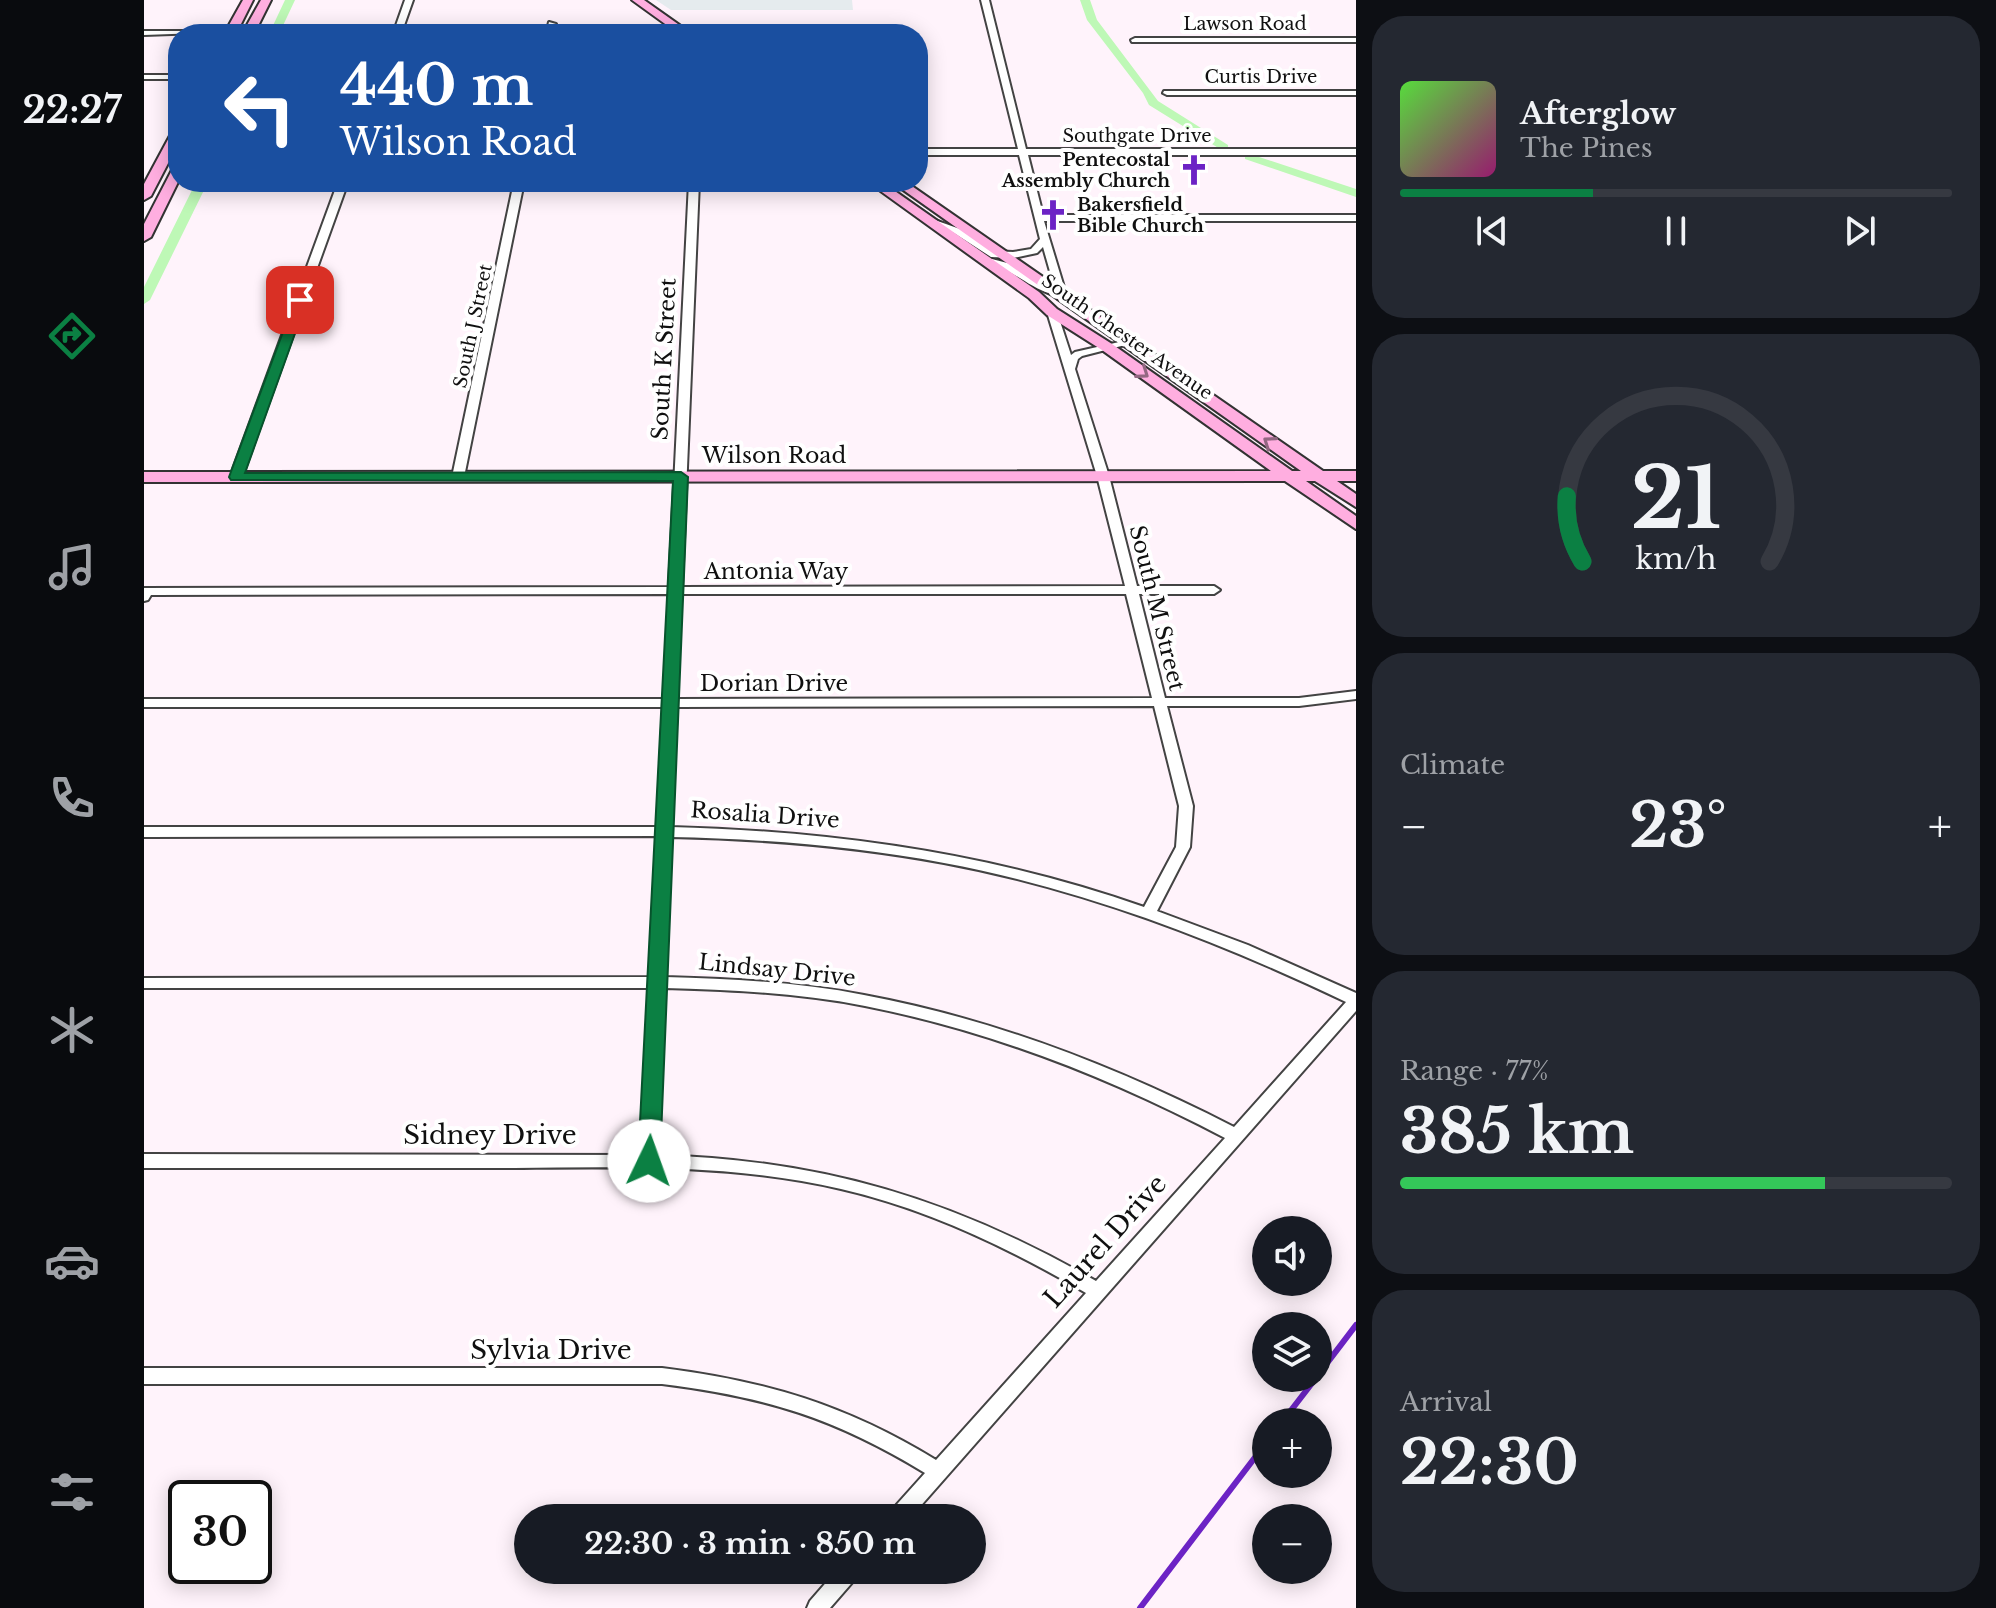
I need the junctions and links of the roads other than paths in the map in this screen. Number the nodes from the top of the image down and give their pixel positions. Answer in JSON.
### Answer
{"nodes":[{"id":1,"x":248,"y":0,"type":"edge"},
{"id":2,"x":266,"y":0,"type":"edge"},
{"id":3,"x":409,"y":0,"type":"edge"},
{"id":4,"x":985,"y":0,"type":"edge"},
{"id":5,"x":633,"y":4,"type":"edge"},
{"id":6,"x":235,"y":24,"type":"edge"},
{"id":7,"x":253,"y":24,"type":"edge"},
{"id":8,"x":401,"y":24,"type":"edge"},
{"id":9,"x":655,"y":24,"type":"edge"},
{"id":10,"x":668,"y":24,"type":"edge"},
{"id":11,"x":144,"y":33,"type":"edge"},
{"id":12,"x":168,"y":33,"type":"edge"},
{"id":13,"x":1135,"y":40,"type":"dead end"},
{"id":14,"x":1356,"y":40,"type":"edge"},
{"id":15,"x":144,"y":77,"type":"edge"},
{"id":16,"x":168,"y":77,"type":"edge"},
{"id":17,"x":1167,"y":93,"type":"dead end"},
{"id":18,"x":1356,"y":93,"type":"edge"},
{"id":19,"x":928,"y":152,"type":"edge"},
{"id":20,"x":1023,"y":152,"type":"junction"},
{"id":21,"x":1356,"y":152,"type":"edge"},
{"id":22,"x":168,"y":158,"type":"edge"},
{"id":23,"x":168,"y":190,"type":"edge"},
{"id":24,"x":339,"y":192,"type":"edge"},
{"id":25,"x":517,"y":192,"type":"edge"},
{"id":26,"x":694,"y":192,"type":"edge"},
{"id":27,"x":888,"y":192,"type":"edge"},
{"id":28,"x":912,"y":192,"type":"edge"},
{"id":29,"x":144,"y":196,"type":"edge"},
{"id":30,"x":1039,"y":218,"type":"junction"},
{"id":31,"x":1356,"y":218,"type":"edge"},
{"id":32,"x":929,"y":221,"type":"junction"},
{"id":33,"x":144,"y":237,"type":"edge"},
{"id":34,"x":1045,"y":239,"type":"junction"},
{"id":35,"x":1005,"y":256,"type":"junction"},
{"id":36,"x":987,"y":262,"type":"junction"},
{"id":37,"x":1057,"y":294,"type":"junction"},
{"id":38,"x":1052,"y":312,"type":"junction"},
{"id":39,"x":1128,"y":343,"type":"junction"},
{"id":40,"x":1107,"y":347,"type":"junction"},
{"id":41,"x":1069,"y":371,"type":"junction"},
{"id":42,"x":1286,"y":475,"type":"junction"},
{"id":43,"x":1318,"y":475,"type":"junction"},
{"id":44,"x":1103,"y":476,"type":"junction"},
{"id":45,"x":1356,"y":476,"type":"edge"},
{"id":46,"x":144,"y":477,"type":"edge"},
{"id":47,"x":236,"y":477,"type":"junction"},
{"id":48,"x":458,"y":477,"type":"junction"},
{"id":49,"x":681,"y":477,"type":"junction"},
{"id":50,"x":1356,"y":502,"type":"edge"},
{"id":51,"x":1356,"y":524,"type":"edge"},
{"id":52,"x":1214,"y":590,"type":"dead end"},
{"id":53,"x":675,"y":591,"type":"junction"},
{"id":54,"x":1132,"y":591,"type":"junction"},
{"id":55,"x":145,"y":594,"type":"edge"},
{"id":56,"x":1355,"y":697,"type":"edge"},
{"id":57,"x":1160,"y":702,"type":"junction"},
{"id":58,"x":144,"y":703,"type":"edge"},
{"id":59,"x":670,"y":703,"type":"junction"},
{"id":60,"x":664,"y":831,"type":"junction"},
{"id":61,"x":144,"y":832,"type":"edge"},
{"id":62,"x":1149,"y":912,"type":"junction"},
{"id":63,"x":657,"y":982,"type":"junction"},
{"id":64,"x":144,"y":983,"type":"edge"},
{"id":65,"x":1356,"y":1001,"type":"edge"},
{"id":66,"x":1236,"y":1136,"type":"junction"},
{"id":67,"x":144,"y":1161,"type":"edge"},
{"id":68,"x":649,"y":1161,"type":"junction"},
{"id":69,"x":1098,"y":1291,"type":"junction"},
{"id":70,"x":144,"y":1376,"type":"edge"},
{"id":71,"x":938,"y":1471,"type":"junction"},
{"id":72,"x":909,"y":1504,"type":"edge"},
{"id":73,"x":838,"y":1584,"type":"edge"},
{"id":74,"x":817,"y":1608,"type":"edge"}],
"edges":[{"from":1,"to":6,"type":"main road"},
{"from":2,"to":7,"type":"main road"},
{"from":3,"to":8,"type":"street"},
{"from":4,"to":20,"type":"street"},
{"from":5,"to":9,"type":"main road"},
{"from":5,"to":10,"type":"main road"},
{"from":11,"to":12,"type":"street"},
{"from":13,"to":14,"type":"street","name":"Lawson Road"},
{"from":15,"to":16,"type":"street"},
{"from":17,"to":18,"type":"street","name":"Curtis Drive"},
{"from":19,"to":20,"type":"street","name":"Southgate Drive"},
{"from":20,"to":21,"type":"street","name":"Southgate Drive"},
{"from":20,"to":30,"type":"street"},
{"from":22,"to":29,"type":"main road"},
{"from":23,"to":33,"type":"main road"},
{"from":24,"to":47,"type":"street"},
{"from":25,"to":48,"type":"street","name":"South J Street"},
{"from":26,"to":49,"type":"street","name":"South K Street"},
{"from":27,"to":32,"type":"main road","name":"South Chester Avenue"},
{"from":28,"to":35,"type":"main road","name":"South Chester Avenue"},
{"from":30,"to":31,"type":"street"},
{"from":30,"to":34,"type":"street"},
{"from":32,"to":35,"type":"street"},
{"from":32,"to":36,"type":"main road","name":"South Chester Avenue"},
{"from":34,"to":35,"type":"street"},
{"from":34,"to":37,"type":"street"},
{"from":35,"to":37,"type":"main road","name":"South Chester Avenue"},
{"from":36,"to":37,"type":"street"},
{"from":36,"to":38,"type":"main road","name":"South Chester Avenue"},
{"from":37,"to":39,"type":"main road","name":"South Chester Avenue"},
{"from":38,"to":40,"type":"main road","name":"South Chester Avenue"},
{"from":38,"to":41,"type":"street","name":"South M Street"},
{"from":39,"to":40,"type":"street"},
{"from":43,"to":39,"type":"main road","name":"South Chester Avenue","one_way":true},
{"from":40,"to":41,"type":"street"},
{"from":40,"to":42,"type":"main road","name":"South Chester Avenue","one_way":true},
{"from":41,"to":44,"type":"street","name":"South M Street"},
{"from":42,"to":43,"type":"main road","name":"Wilson Road"},
{"from":42,"to":44,"type":"main road","name":"Wilson Road"},
{"from":42,"to":51,"type":"main road","name":"South Chester Avenue"},
{"from":43,"to":45,"type":"main road","name":"Wilson Road"},
{"from":43,"to":50,"type":"main road","name":"South Chester Avenue"},
{"from":44,"to":49,"type":"main road","name":"Wilson Road"},
{"from":44,"to":54,"type":"street","name":"South M Street"},
{"from":46,"to":47,"type":"main road","name":"Wilson Road"},
{"from":47,"to":48,"type":"main road","name":"Wilson Road"},
{"from":48,"to":49,"type":"main road","name":"Wilson Road"},
{"from":49,"to":53,"type":"street","name":"South K Street"},
{"from":52,"to":54,"type":"street","name":"Antonia Way"},
{"from":53,"to":54,"type":"street","name":"Antonia Way"},
{"from":53,"to":55,"type":"street","name":"Antonia Way"},
{"from":53,"to":59,"type":"street","name":"South K Street"},
{"from":54,"to":57,"type":"street","name":"South M Street"},
{"from":56,"to":57,"type":"street","name":"Dorian Drive"},
{"from":57,"to":59,"type":"street","name":"Dorian Drive"},
{"from":57,"to":62,"type":"street","name":"South M Street"},
{"from":58,"to":59,"type":"street","name":"Dorian Drive"},
{"from":59,"to":60,"type":"street","name":"South K Street"},
{"from":60,"to":61,"type":"street","name":"Rosalia Drive"},
{"from":60,"to":62,"type":"street","name":"Rosalia Drive"},
{"from":60,"to":63,"type":"street","name":"South K Street"},
{"from":62,"to":65,"type":"street","name":"Rosalia Drive"},
{"from":63,"to":64,"type":"street","name":"Lindsay Drive"},
{"from":63,"to":66,"type":"street","name":"Lindsay Drive"},
{"from":63,"to":68,"type":"street","name":"South K Street"},
{"from":65,"to":66,"type":"street","name":"Laurel Drive"},
{"from":66,"to":69,"type":"street","name":"Laurel Drive"},
{"from":67,"to":68,"type":"street","name":"Sidney Drive"},
{"from":68,"to":69,"type":"street","name":"Sidney Drive"},
{"from":69,"to":71,"type":"street","name":"Laurel Drive"},
{"from":70,"to":71,"type":"street","name":"Sylvia Drive"},
{"from":71,"to":72,"type":"street","name":"Laurel Drive"},
{"from":73,"to":74,"type":"street"}]}
